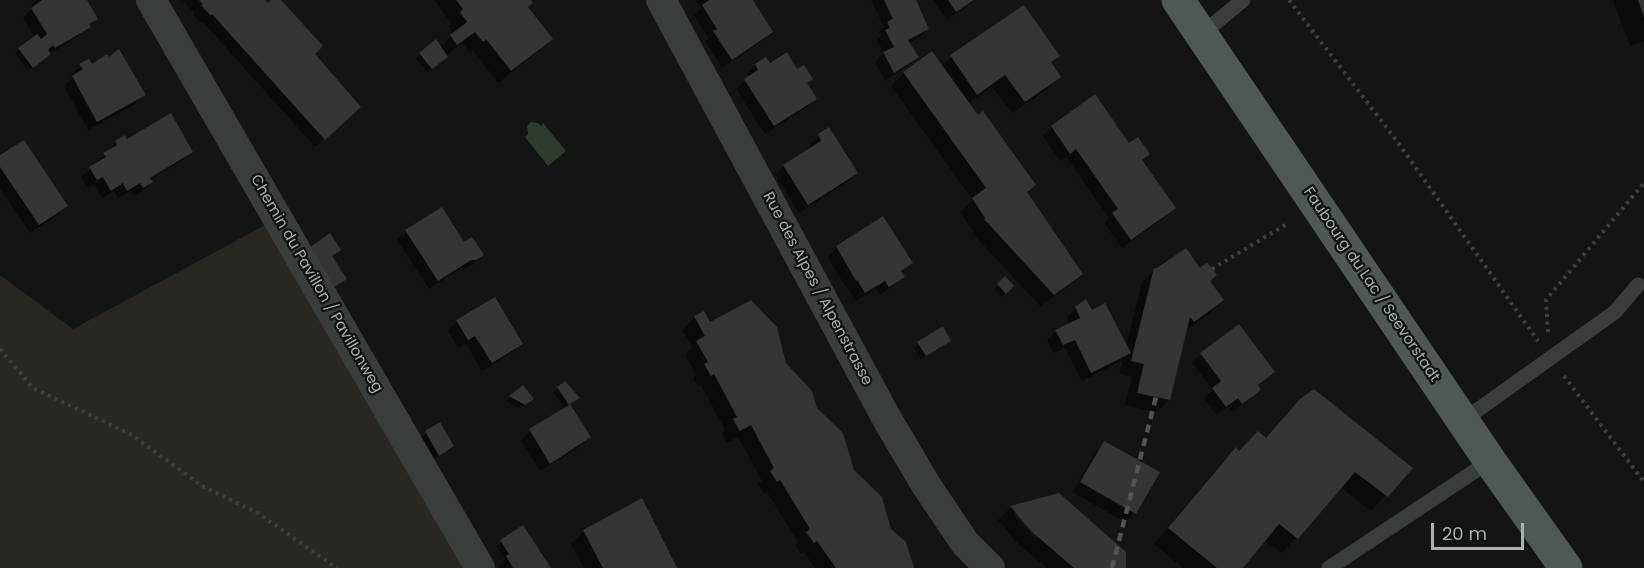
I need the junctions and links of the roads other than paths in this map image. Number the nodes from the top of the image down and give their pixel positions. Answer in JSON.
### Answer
{"nodes":[{"id":1,"x":151,"y":0,"type":"edge"},
{"id":2,"x":661,"y":0,"type":"edge"},
{"id":3,"x":1178,"y":0,"type":"edge"},
{"id":4,"x":1243,"y":0,"type":"edge"},
{"id":5,"x":1202,"y":34,"type":"junction"},
{"id":6,"x":1638,"y":285,"type":"dead end"},
{"id":7,"x":1462,"y":421,"type":"junction"},
{"id":8,"x":1490,"y":461,"type":"junction"},
{"id":9,"x":480,"y":568,"type":"edge"},
{"id":10,"x":990,"y":568,"type":"edge"},
{"id":11,"x":1329,"y":568,"type":"edge"},
{"id":12,"x":1566,"y":568,"type":"edge"}],
"edges":[{"from":1,"to":9,"type":"street","name":"Chemin du Pavillon / Pavillonweg"},
{"from":2,"to":10,"type":"street","name":"Rue des Alpes / Alpenstrasse"},
{"from":3,"to":5,"type":"main road","name":"Faubourg du Lac / Seevorstadt"},
{"from":4,"to":5,"type":"lane"},
{"from":5,"to":7,"type":"main road","name":"Faubourg du Lac / Seevorstadt"},
{"from":6,"to":7,"type":"lane"},
{"from":7,"to":8,"type":"main road","name":"Faubourg du Lac / Seevorstadt"},
{"from":8,"to":11,"type":"lane"},
{"from":8,"to":12,"type":"main road","name":"Faubourg du Lac / Seevorstadt"}]}
